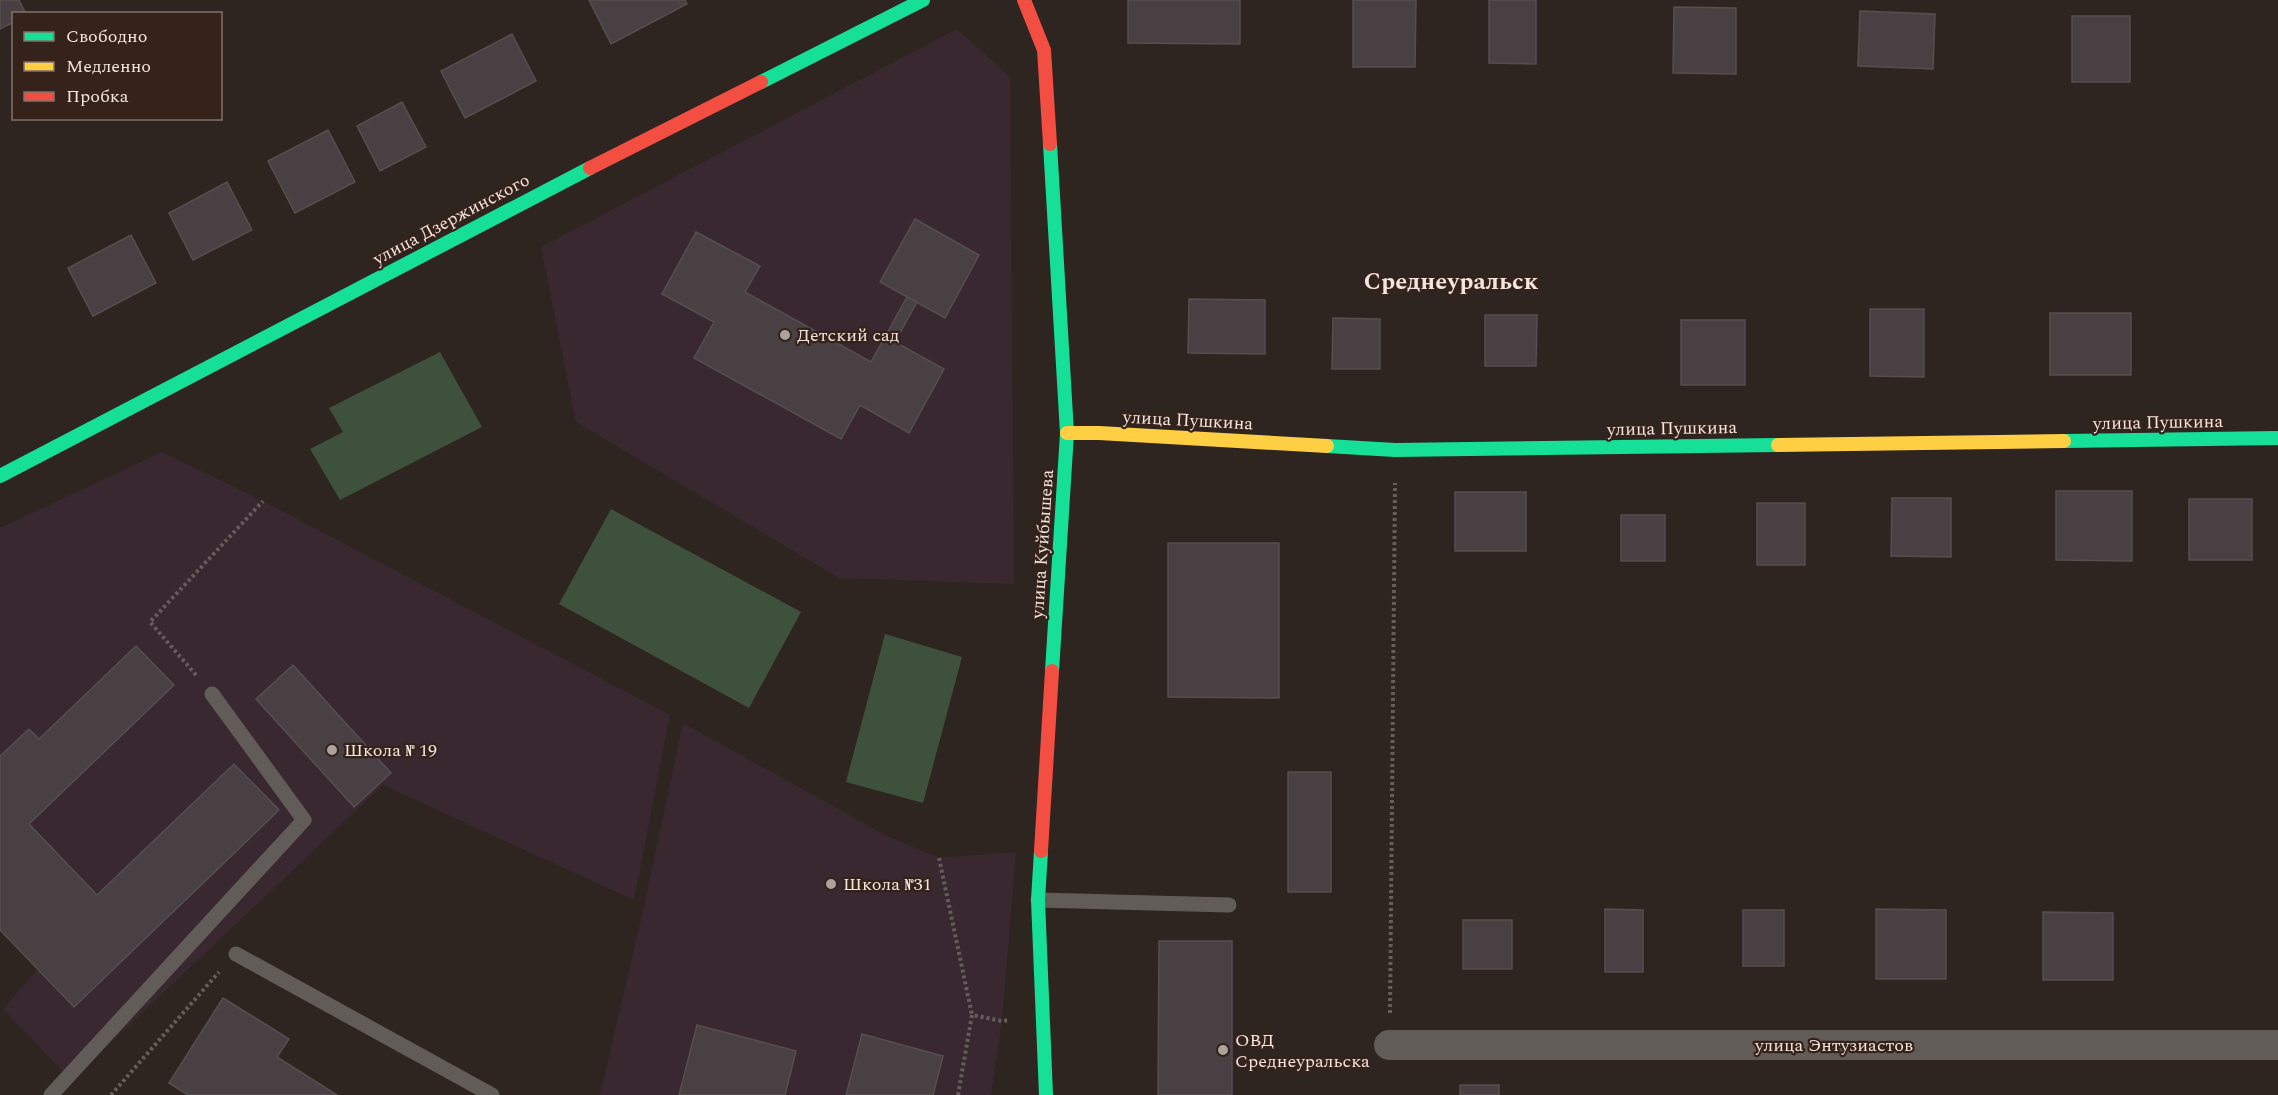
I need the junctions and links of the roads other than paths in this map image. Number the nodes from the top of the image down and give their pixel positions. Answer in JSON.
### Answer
{"nodes":[{"id":1,"x":922,"y":0,"type":"edge"},
{"id":2,"x":1024,"y":0,"type":"edge"},
{"id":3,"x":1067,"y":433,"type":"junction"},
{"id":4,"x":2278,"y":438,"type":"edge"},
{"id":5,"x":0,"y":476,"type":"edge"},
{"id":6,"x":212,"y":694,"type":"road end"},
{"id":7,"x":1038,"y":900,"type":"junction"},
{"id":8,"x":1229,"y":905,"type":"dead end"},
{"id":9,"x":236,"y":954,"type":"road end"},
{"id":10,"x":1389,"y":1045,"type":"road end"},
{"id":11,"x":2278,"y":1045,"type":"edge"},
{"id":12,"x":51,"y":1095,"type":"edge"},
{"id":13,"x":492,"y":1095,"type":"edge"},
{"id":14,"x":1046,"y":1095,"type":"edge"}],
"edges":[{"from":1,"to":5,"type":"street","name":"улица Дзержинского"},
{"from":2,"to":3,"type":"street","name":"улица Куйбышева"},
{"from":3,"to":4,"type":"street","name":"улица Пушкина"},
{"from":3,"to":7,"type":"street","name":"улица Куйбышева"},
{"from":6,"to":12,"type":"lane"},
{"from":7,"to":8,"type":"lane"},
{"from":7,"to":14,"type":"street","name":"улица Куйбышева"},
{"from":9,"to":13,"type":"lane"},
{"from":10,"to":11,"type":"street","name":"улица Энтузиастов"}]}
